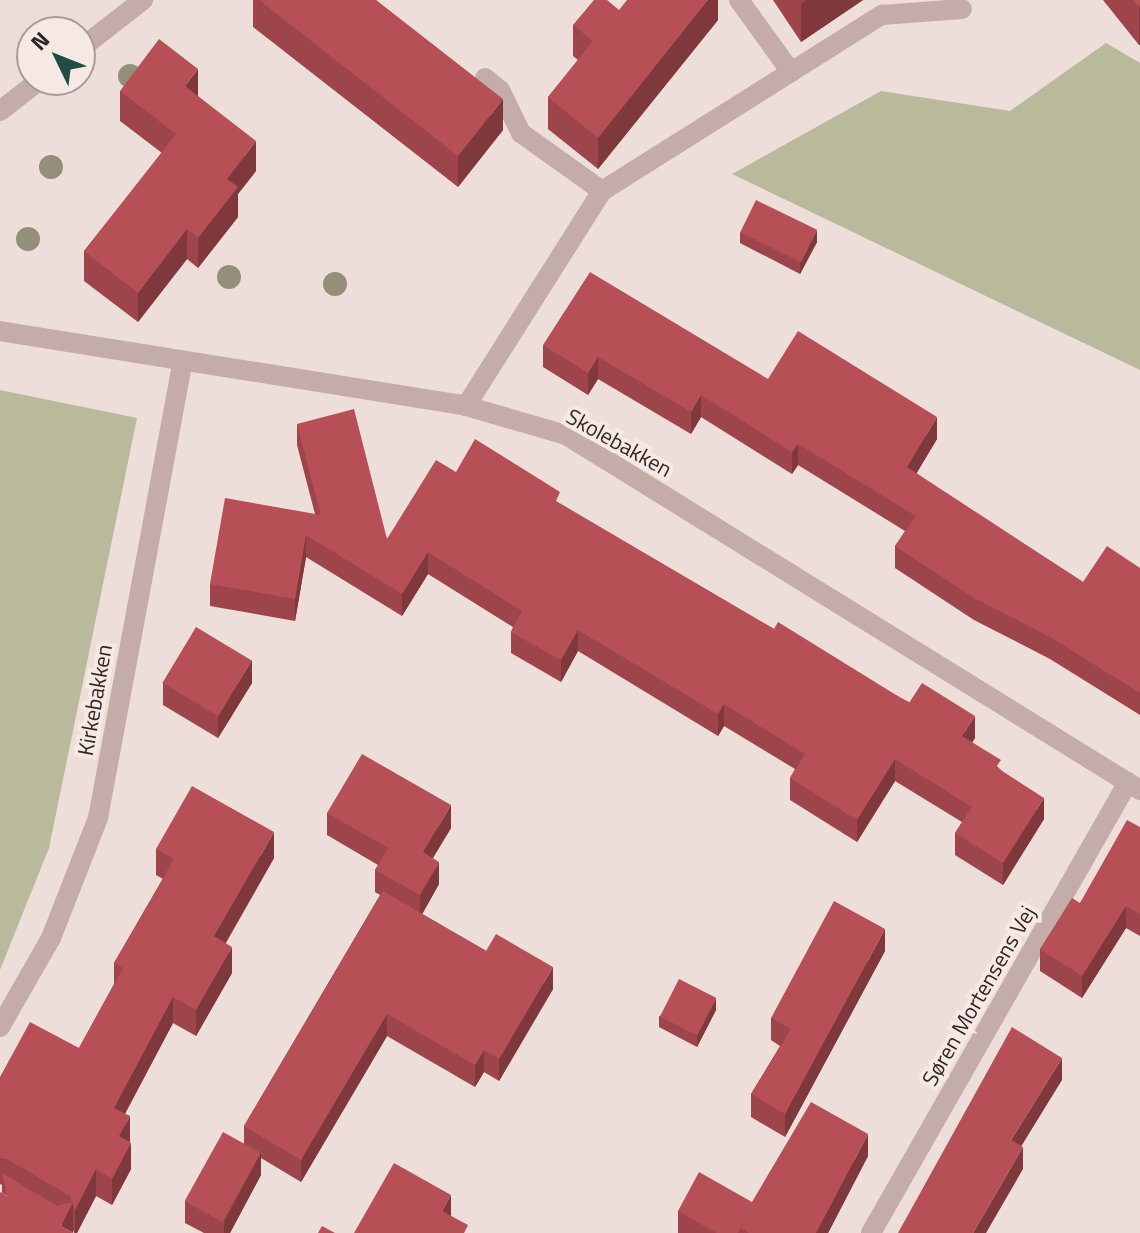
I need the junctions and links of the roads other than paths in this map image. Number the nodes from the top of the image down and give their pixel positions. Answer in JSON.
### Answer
{"nodes":[{"id":1,"x":143,"y":0,"type":"edge"},
{"id":2,"x":739,"y":0,"type":"edge"},
{"id":3,"x":962,"y":9,"type":"dead end"},
{"id":4,"x":96,"y":37,"type":"edge"},
{"id":5,"x":791,"y":72,"type":"junction"},
{"id":6,"x":485,"y":78,"type":"dead end"},
{"id":7,"x":19,"y":96,"type":"edge"},
{"id":8,"x":0,"y":111,"type":"edge"},
{"id":9,"x":602,"y":191,"type":"junction"},
{"id":10,"x":0,"y":331,"type":"edge"},
{"id":11,"x":182,"y":363,"type":"junction"},
{"id":12,"x":466,"y":406,"type":"junction"},
{"id":13,"x":1134,"y":786,"type":"edge"},
{"id":14,"x":0,"y":1027,"type":"edge"},
{"id":15,"x":871,"y":1233,"type":"edge"}],
"edges":[{"from":1,"to":4,"type":"street"},
{"from":2,"to":5,"type":"street"},
{"from":3,"to":5,"type":"street"},
{"from":5,"to":9,"type":"street"},
{"from":6,"to":9,"type":"street"},
{"from":7,"to":8,"type":"street"},
{"from":9,"to":12,"type":"street"},
{"from":10,"to":11,"type":"street","name":"Skolebakken"},
{"from":11,"to":12,"type":"street","name":"Skolebakken"},
{"from":11,"to":14,"type":"street","name":"Kirkebakken"},
{"from":12,"to":13,"type":"street","name":"Skolebakken"},
{"from":13,"to":15,"type":"street","name":"Søren Mortensens Vej"}]}
